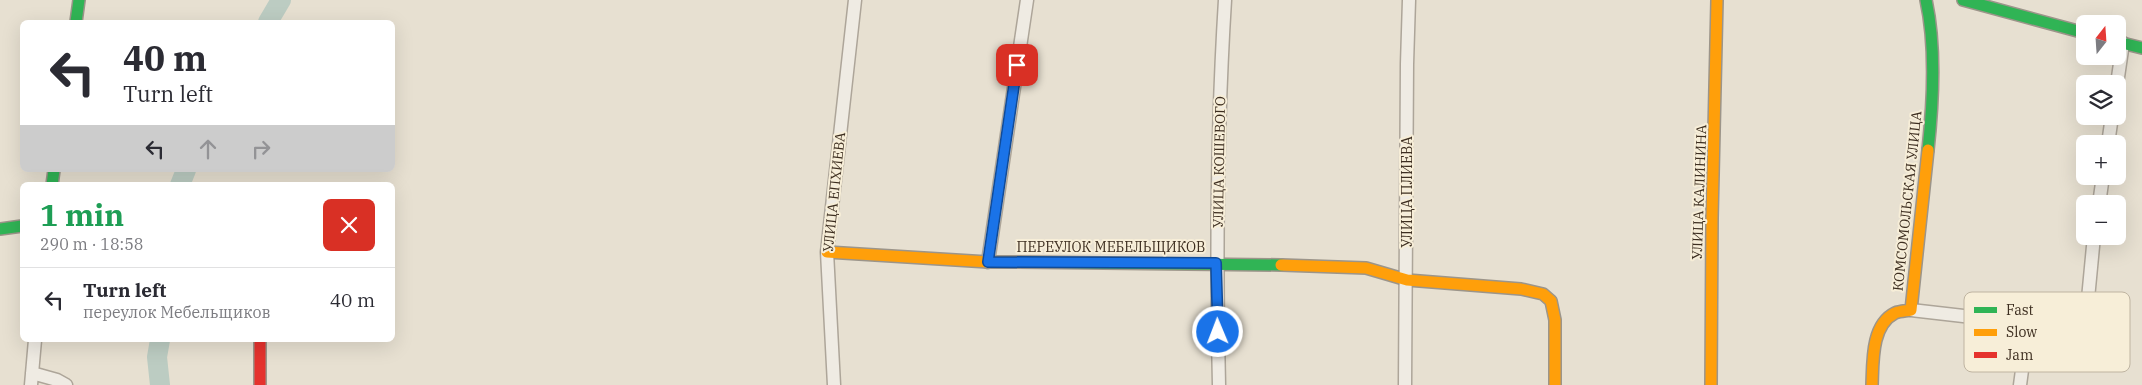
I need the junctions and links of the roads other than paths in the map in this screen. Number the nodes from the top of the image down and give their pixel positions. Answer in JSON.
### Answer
{"nodes":[{"id":1,"x":79,"y":0,"type":"edge"},
{"id":2,"x":855,"y":0,"type":"edge"},
{"id":3,"x":1027,"y":0,"type":"edge"},
{"id":4,"x":1225,"y":0,"type":"edge"},
{"id":5,"x":1410,"y":0,"type":"edge"},
{"id":6,"x":1717,"y":0,"type":"edge"},
{"id":7,"x":1926,"y":0,"type":"edge"},
{"id":8,"x":1963,"y":0,"type":"edge"},
{"id":9,"x":76,"y":20,"type":"edge"},
{"id":10,"x":2076,"y":31,"type":"edge"},
{"id":11,"x":2126,"y":44,"type":"edge"},
{"id":12,"x":2142,"y":48,"type":"edge"},
{"id":13,"x":20,"y":226,"type":"edge"},
{"id":14,"x":0,"y":229,"type":"edge"},
{"id":15,"x":2093,"y":245,"type":"edge"},
{"id":16,"x":827,"y":252,"type":"junction"},
{"id":17,"x":988,"y":262,"type":"junction"},
{"id":18,"x":1216,"y":263,"type":"junction"},
{"id":19,"x":1407,"y":280,"type":"junction"},
{"id":20,"x":2089,"y":292,"type":"edge"},
{"id":21,"x":1911,"y":310,"type":"junction"},
{"id":22,"x":1964,"y":317,"type":"edge"},
{"id":23,"x":35,"y":342,"type":"edge"},
{"id":24,"x":260,"y":342,"type":"edge"},
{"id":25,"x":2022,"y":372,"type":"edge"},
{"id":26,"x":31,"y":379,"type":"edge"},
{"id":27,"x":66,"y":385,"type":"edge"},
{"id":28,"x":260,"y":385,"type":"edge"},
{"id":29,"x":834,"y":385,"type":"edge"},
{"id":30,"x":1219,"y":385,"type":"edge"},
{"id":31,"x":1405,"y":385,"type":"edge"},
{"id":32,"x":1555,"y":385,"type":"edge"},
{"id":33,"x":1711,"y":385,"type":"edge"},
{"id":34,"x":1872,"y":385,"type":"edge"},
{"id":35,"x":2020,"y":385,"type":"edge"}],
"edges":[{"from":1,"to":9,"type":"street"},
{"from":2,"to":16,"type":"street","name":"УЛИЦА ЕПХИЕВА"},
{"from":3,"to":17,"type":"street"},
{"from":4,"to":18,"type":"street","name":"УЛИЦА КОШЕВОГО"},
{"from":5,"to":19,"type":"street","name":"УЛИЦА ПЛИЕВА"},
{"from":6,"to":33,"type":"street","name":"УЛИЦА КАЛИНИНА"},
{"from":7,"to":21,"type":"street","name":"КОМСОМОЛЬСКАЯ УЛИЦА"},
{"from":8,"to":10,"type":"street"},
{"from":11,"to":12,"type":"street"},
{"from":13,"to":14,"type":"street"},
{"from":15,"to":20,"type":"street"},
{"from":16,"to":17,"type":"street","name":"ПЕРЕУЛОК МЕБЕЛЬЩИКОВ"},
{"from":16,"to":29,"type":"street","name":"УЛИЦА ЕПХИЕВА"},
{"from":17,"to":18,"type":"street","name":"ПЕРЕУЛОК МЕБЕЛЬЩИКОВ"},
{"from":18,"to":19,"type":"street","name":"ПЕРЕУЛОК МЕБЕЛЬЩИКОВ"},
{"from":18,"to":30,"type":"street","name":"УЛИЦА КОШЕВОГО"},
{"from":19,"to":31,"type":"street","name":"УЛИЦА ПЛИЕВА"},
{"from":19,"to":32,"type":"street","name":"ПЕРЕУЛОК МЕБЕЛЬЩИКОВ"},
{"from":21,"to":22,"type":"street"},
{"from":21,"to":34,"type":"street","name":"КОМСОМОЛЬСКАЯ УЛИЦА"},
{"from":23,"to":26,"type":"street"},
{"from":24,"to":28,"type":"street"},
{"from":25,"to":35,"type":"street"},
{"from":26,"to":27,"type":"street"}]}
